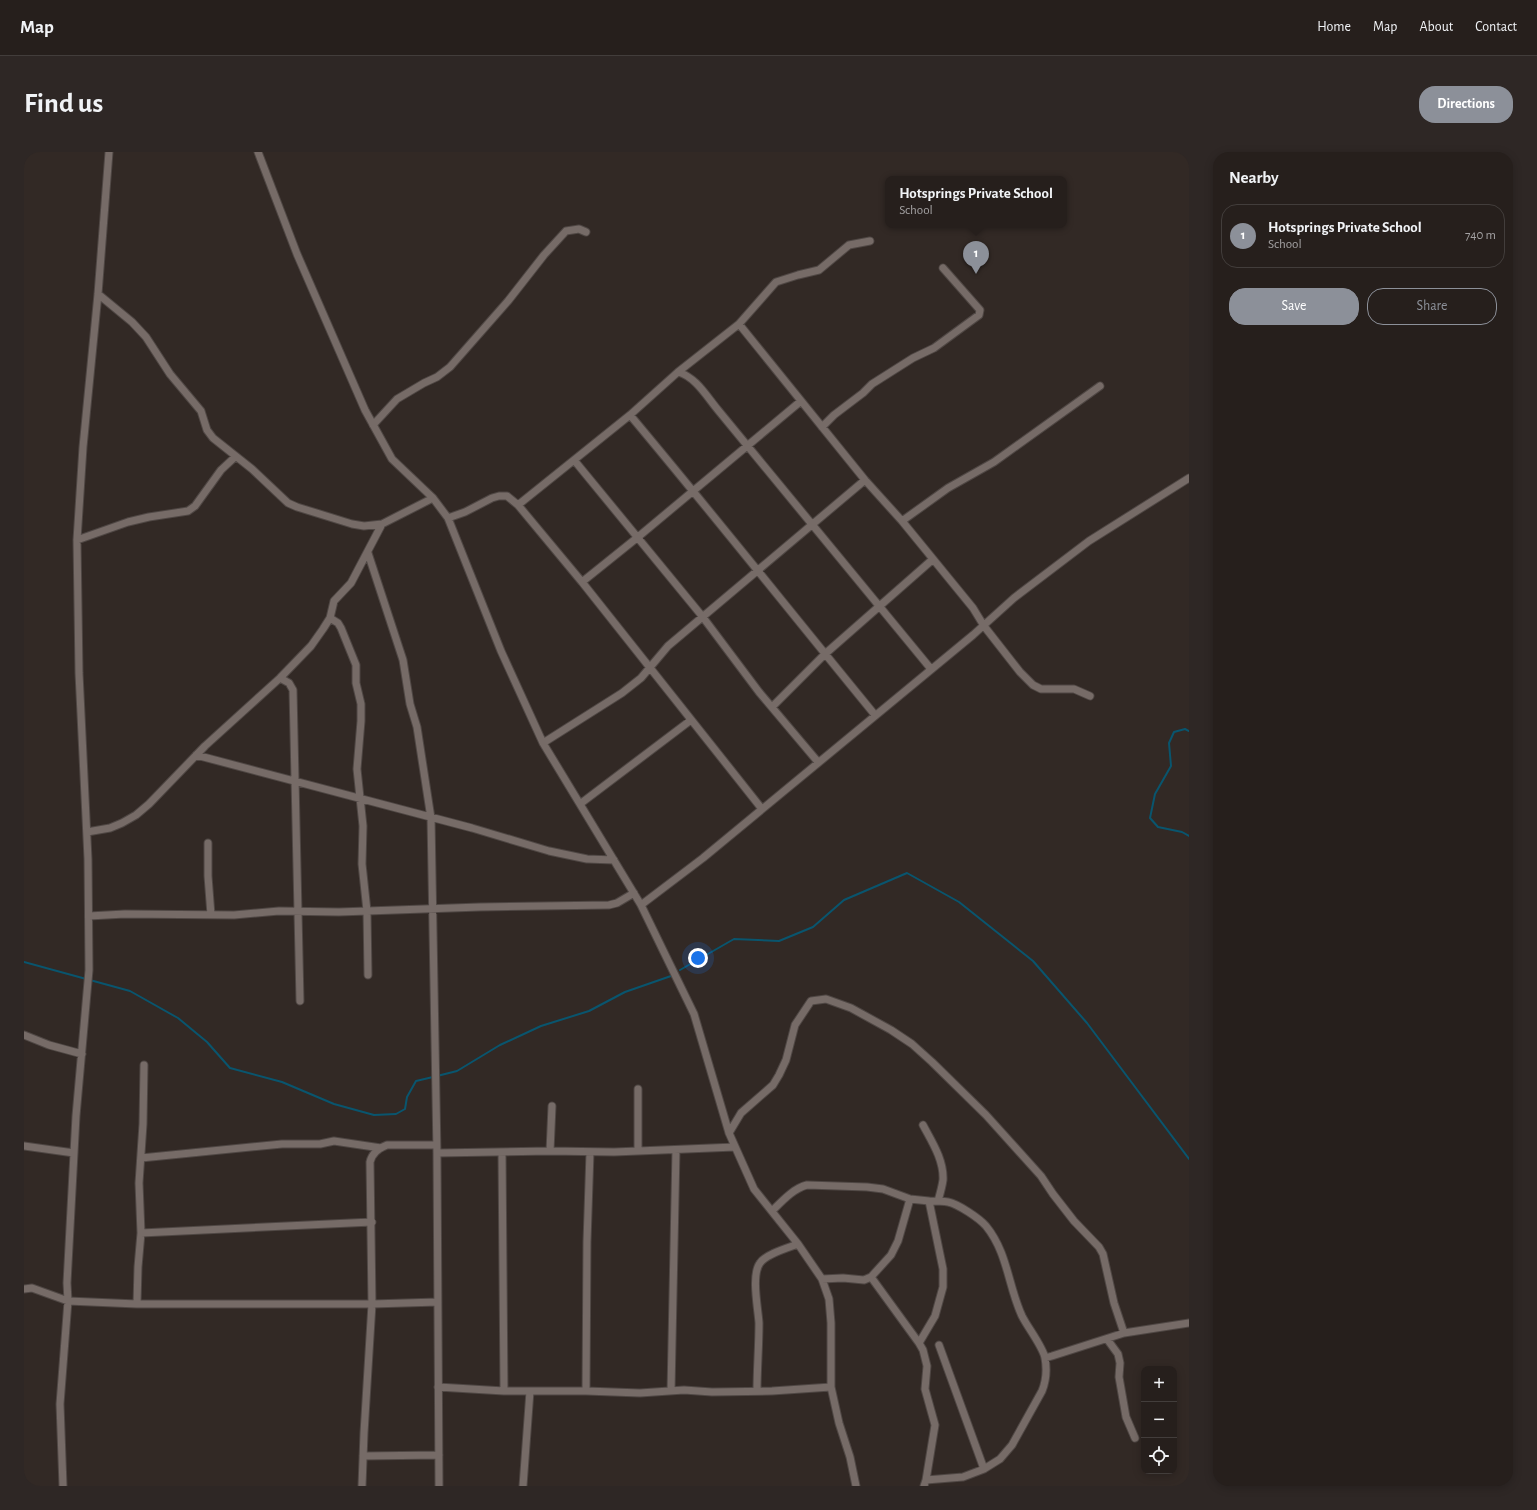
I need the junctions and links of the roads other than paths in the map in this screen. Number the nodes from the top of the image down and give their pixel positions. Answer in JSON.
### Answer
{"nodes":[{"id":1,"x":109,"y":152,"type":"edge"},
{"id":2,"x":258,"y":152,"type":"edge"},
{"id":3,"x":586,"y":232,"type":"dead end"},
{"id":4,"x":870,"y":241,"type":"dead end"},
{"id":5,"x":943,"y":268,"type":"dead end"},
{"id":6,"x":98,"y":294,"type":"junction"},
{"id":7,"x":739,"y":324,"type":"junction"},
{"id":8,"x":678,"y":372,"type":"junction"},
{"id":9,"x":1100,"y":386,"type":"dead end"},
{"id":10,"x":801,"y":401,"type":"junction"},
{"id":11,"x":630,"y":414,"type":"junction"},
{"id":12,"x":373,"y":425,"type":"junction"},
{"id":13,"x":822,"y":427,"type":"junction"},
{"id":14,"x":748,"y":446,"type":"junction"},
{"id":15,"x":235,"y":457,"type":"junction"},
{"id":16,"x":574,"y":460,"type":"junction"},
{"id":17,"x":1189,"y":478,"type":"edge"},
{"id":18,"x":865,"y":480,"type":"junction"},
{"id":19,"x":694,"y":491,"type":"junction"},
{"id":20,"x":433,"y":498,"type":"junction"},
{"id":21,"x":518,"y":505,"type":"junction"},
{"id":22,"x":448,"y":518,"type":"junction"},
{"id":23,"x":902,"y":522,"type":"junction"},
{"id":24,"x":382,"y":524,"type":"junction"},
{"id":25,"x":812,"y":525,"type":"junction"},
{"id":26,"x":638,"y":537,"type":"junction"},
{"id":27,"x":77,"y":540,"type":"junction"},
{"id":28,"x":368,"y":553,"type":"junction"},
{"id":29,"x":932,"y":560,"type":"junction"},
{"id":30,"x":757,"y":571,"type":"junction"},
{"id":31,"x":582,"y":582,"type":"junction"},
{"id":32,"x":879,"y":606,"type":"junction"},
{"id":33,"x":702,"y":616,"type":"junction"},
{"id":34,"x":330,"y":618,"type":"junction"},
{"id":35,"x":984,"y":626,"type":"junction"},
{"id":36,"x":825,"y":654,"type":"junction"},
{"id":37,"x":650,"y":667,"type":"junction"},
{"id":38,"x":931,"y":669,"type":"junction"},
{"id":39,"x":280,"y":678,"type":"junction"},
{"id":40,"x":1090,"y":696,"type":"dead end"},
{"id":41,"x":772,"y":707,"type":"junction"},
{"id":42,"x":875,"y":715,"type":"junction"},
{"id":43,"x":691,"y":720,"type":"junction"},
{"id":44,"x":543,"y":743,"type":"junction"},
{"id":45,"x":196,"y":755,"type":"junction"},
{"id":46,"x":818,"y":762,"type":"junction"},
{"id":47,"x":295,"y":782,"type":"junction"},
{"id":48,"x":361,"y":799,"type":"junction"},
{"id":49,"x":580,"y":804,"type":"junction"},
{"id":50,"x":762,"y":809,"type":"junction"},
{"id":51,"x":431,"y":818,"type":"junction"},
{"id":52,"x":87,"y":832,"type":"junction"},
{"id":53,"x":208,"y":843,"type":"dead end"},
{"id":54,"x":614,"y":860,"type":"junction"},
{"id":55,"x":634,"y":893,"type":"junction"},
{"id":56,"x":641,"y":905,"type":"junction"},
{"id":57,"x":433,"y":910,"type":"junction"},
{"id":58,"x":367,"y":911,"type":"junction"},
{"id":59,"x":298,"y":912,"type":"junction"},
{"id":60,"x":211,"y":915,"type":"junction"},
{"id":61,"x":89,"y":916,"type":"junction"},
{"id":62,"x":368,"y":975,"type":"dead end"},
{"id":63,"x":300,"y":1001,"type":"dead end"},
{"id":64,"x":24,"y":1035,"type":"edge"},
{"id":65,"x":82,"y":1054,"type":"junction"},
{"id":66,"x":144,"y":1065,"type":"dead end"},
{"id":67,"x":638,"y":1089,"type":"dead end"},
{"id":68,"x":552,"y":1106,"type":"dead end"},
{"id":69,"x":923,"y":1125,"type":"dead end"},
{"id":70,"x":729,"y":1133,"type":"junction"},
{"id":71,"x":24,"y":1146,"type":"edge"},
{"id":72,"x":381,"y":1148,"type":"junction"},
{"id":73,"x":735,"y":1148,"type":"junction"},
{"id":74,"x":437,"y":1149,"type":"junction"},
{"id":75,"x":676,"y":1150,"type":"junction"},
{"id":76,"x":550,"y":1151,"type":"junction"},
{"id":77,"x":638,"y":1151,"type":"junction"},
{"id":78,"x":502,"y":1152,"type":"junction"},
{"id":79,"x":590,"y":1152,"type":"junction"},
{"id":80,"x":74,"y":1153,"type":"junction"},
{"id":81,"x":141,"y":1158,"type":"junction"},
{"id":82,"x":910,"y":1199,"type":"junction"},
{"id":83,"x":929,"y":1201,"type":"junction"},
{"id":84,"x":938,"y":1201,"type":"junction"},
{"id":85,"x":772,"y":1211,"type":"junction"},
{"id":86,"x":372,"y":1222,"type":"junction"},
{"id":87,"x":141,"y":1233,"type":"junction"},
{"id":88,"x":798,"y":1244,"type":"junction"},
{"id":89,"x":871,"y":1277,"type":"junction"},
{"id":90,"x":822,"y":1279,"type":"junction"},
{"id":91,"x":24,"y":1288,"type":"edge"},
{"id":92,"x":68,"y":1301,"type":"junction"},
{"id":93,"x":438,"y":1302,"type":"junction"},
{"id":94,"x":137,"y":1304,"type":"junction"},
{"id":95,"x":372,"y":1304,"type":"junction"},
{"id":96,"x":1189,"y":1323,"type":"edge"},
{"id":97,"x":1124,"y":1333,"type":"junction"},
{"id":98,"x":1107,"y":1339,"type":"junction"},
{"id":99,"x":919,"y":1343,"type":"junction"},
{"id":100,"x":939,"y":1345,"type":"dead end"},
{"id":101,"x":1045,"y":1358,"type":"junction"},
{"id":102,"x":438,"y":1387,"type":"junction"},
{"id":103,"x":831,"y":1387,"type":"junction"},
{"id":104,"x":504,"y":1391,"type":"junction"},
{"id":105,"x":530,"y":1391,"type":"junction"},
{"id":106,"x":586,"y":1391,"type":"junction"},
{"id":107,"x":671,"y":1391,"type":"junction"},
{"id":108,"x":757,"y":1391,"type":"junction"},
{"id":109,"x":1135,"y":1438,"type":"dead end"},
{"id":110,"x":439,"y":1455,"type":"junction"},
{"id":111,"x":363,"y":1456,"type":"junction"},
{"id":112,"x":984,"y":1469,"type":"junction"},
{"id":113,"x":925,"y":1483,"type":"edge"},
{"id":114,"x":63,"y":1486,"type":"edge"},
{"id":115,"x":362,"y":1486,"type":"edge"},
{"id":116,"x":439,"y":1486,"type":"edge"},
{"id":117,"x":523,"y":1486,"type":"edge"},
{"id":118,"x":856,"y":1486,"type":"edge"}],
"edges":[{"from":1,"to":6,"type":"street"},
{"from":2,"to":12,"type":"street"},
{"from":3,"to":12,"type":"street"},
{"from":4,"to":7,"type":"street"},
{"from":5,"to":13,"type":"street"},
{"from":6,"to":15,"type":"street"},
{"from":6,"to":27,"type":"street"},
{"from":7,"to":8,"type":"street"},
{"from":7,"to":10,"type":"street"},
{"from":8,"to":11,"type":"street"},
{"from":8,"to":14,"type":"street"},
{"from":9,"to":23,"type":"street"},
{"from":10,"to":13,"type":"street"},
{"from":10,"to":14,"type":"street"},
{"from":11,"to":16,"type":"street"},
{"from":11,"to":19,"type":"street"},
{"from":12,"to":20,"type":"street"},
{"from":13,"to":18,"type":"street"},
{"from":14,"to":19,"type":"street"},
{"from":14,"to":25,"type":"street"},
{"from":15,"to":24,"type":"street"},
{"from":15,"to":27,"type":"street"},
{"from":16,"to":21,"type":"street"},
{"from":16,"to":26,"type":"street"},
{"from":17,"to":35,"type":"street"},
{"from":18,"to":23,"type":"street"},
{"from":18,"to":25,"type":"street"},
{"from":19,"to":26,"type":"street"},
{"from":19,"to":30,"type":"street"},
{"from":20,"to":22,"type":"street"},
{"from":20,"to":24,"type":"street"},
{"from":21,"to":22,"type":"street"},
{"from":21,"to":31,"type":"street"},
{"from":22,"to":44,"type":"street"},
{"from":23,"to":29,"type":"street"},
{"from":24,"to":28,"type":"street"},
{"from":25,"to":30,"type":"street"},
{"from":25,"to":32,"type":"street"},
{"from":26,"to":31,"type":"street"},
{"from":26,"to":33,"type":"street"},
{"from":27,"to":52,"type":"street"},
{"from":28,"to":34,"type":"street"},
{"from":28,"to":51,"type":"street"},
{"from":29,"to":32,"type":"street"},
{"from":29,"to":35,"type":"street"},
{"from":30,"to":33,"type":"street"},
{"from":30,"to":36,"type":"street"},
{"from":31,"to":37,"type":"street"},
{"from":32,"to":36,"type":"street"},
{"from":32,"to":38,"type":"street"},
{"from":33,"to":37,"type":"street"},
{"from":33,"to":41,"type":"street"},
{"from":34,"to":39,"type":"street"},
{"from":34,"to":48,"type":"street"},
{"from":35,"to":38,"type":"street"},
{"from":35,"to":40,"type":"street"},
{"from":36,"to":41,"type":"street"},
{"from":36,"to":42,"type":"street"},
{"from":37,"to":43,"type":"street"},
{"from":37,"to":44,"type":"street"},
{"from":38,"to":42,"type":"street"},
{"from":39,"to":45,"type":"street"},
{"from":39,"to":47,"type":"street"},
{"from":41,"to":46,"type":"street"},
{"from":42,"to":46,"type":"street"},
{"from":43,"to":49,"type":"street"},
{"from":43,"to":50,"type":"street"},
{"from":44,"to":49,"type":"street"},
{"from":45,"to":47,"type":"street"},
{"from":45,"to":52,"type":"street"},
{"from":46,"to":50,"type":"street"},
{"from":47,"to":48,"type":"street"},
{"from":47,"to":59,"type":"street"},
{"from":48,"to":51,"type":"street"},
{"from":48,"to":58,"type":"street"},
{"from":49,"to":54,"type":"street"},
{"from":50,"to":56,"type":"street"},
{"from":51,"to":54,"type":"street"},
{"from":51,"to":57,"type":"street"},
{"from":52,"to":61,"type":"street"},
{"from":53,"to":60,"type":"street"},
{"from":54,"to":55,"type":"street"},
{"from":55,"to":56,"type":"street"},
{"from":55,"to":57,"type":"street"},
{"from":56,"to":70,"type":"street"},
{"from":57,"to":58,"type":"street"},
{"from":57,"to":74,"type":"street"},
{"from":58,"to":59,"type":"street"},
{"from":58,"to":62,"type":"street"},
{"from":59,"to":60,"type":"street"},
{"from":59,"to":63,"type":"street"},
{"from":60,"to":61,"type":"street"},
{"from":61,"to":65,"type":"street"},
{"from":64,"to":65,"type":"street"},
{"from":65,"to":80,"type":"street"},
{"from":66,"to":81,"type":"street"},
{"from":67,"to":77,"type":"street"},
{"from":68,"to":76,"type":"street"},
{"from":69,"to":84,"type":"street"},
{"from":70,"to":73,"type":"street"},
{"from":70,"to":97,"type":"street"},
{"from":71,"to":80,"type":"street"},
{"from":72,"to":74,"type":"street"},
{"from":72,"to":81,"type":"street"},
{"from":72,"to":86,"type":"street"},
{"from":73,"to":75,"type":"street"},
{"from":73,"to":85,"type":"street"},
{"from":74,"to":78,"type":"street"},
{"from":74,"to":93,"type":"street"},
{"from":75,"to":77,"type":"street"},
{"from":75,"to":107,"type":"street"},
{"from":76,"to":78,"type":"street"},
{"from":76,"to":79,"type":"street"},
{"from":77,"to":79,"type":"street"},
{"from":78,"to":104,"type":"street"},
{"from":79,"to":106,"type":"street"},
{"from":80,"to":92,"type":"street"},
{"from":81,"to":87,"type":"street"},
{"from":82,"to":83,"type":"street"},
{"from":82,"to":85,"type":"street"},
{"from":82,"to":89,"type":"street"},
{"from":83,"to":84,"type":"street"},
{"from":83,"to":99,"type":"street"},
{"from":84,"to":101,"type":"street"},
{"from":85,"to":88,"type":"street"},
{"from":86,"to":87,"type":"street"},
{"from":86,"to":95,"type":"street"},
{"from":87,"to":94,"type":"street"},
{"from":88,"to":90,"type":"street"},
{"from":88,"to":108,"type":"street"},
{"from":89,"to":90,"type":"street"},
{"from":89,"to":99,"type":"street"},
{"from":90,"to":103,"type":"street"},
{"from":91,"to":92,"type":"street"},
{"from":92,"to":94,"type":"street"},
{"from":92,"to":114,"type":"street"},
{"from":93,"to":95,"type":"street"},
{"from":93,"to":102,"type":"street"},
{"from":94,"to":95,"type":"street"},
{"from":95,"to":111,"type":"street"},
{"from":96,"to":97,"type":"street"},
{"from":97,"to":98,"type":"street"},
{"from":98,"to":101,"type":"street"},
{"from":98,"to":109,"type":"street"},
{"from":99,"to":113,"type":"street"},
{"from":100,"to":112,"type":"street"},
{"from":101,"to":112,"type":"street"},
{"from":102,"to":104,"type":"street"},
{"from":102,"to":110,"type":"street"},
{"from":103,"to":108,"type":"street"},
{"from":103,"to":118,"type":"street"},
{"from":104,"to":105,"type":"street"},
{"from":105,"to":106,"type":"street"},
{"from":105,"to":117,"type":"street"},
{"from":106,"to":107,"type":"street"},
{"from":107,"to":108,"type":"street"},
{"from":110,"to":111,"type":"street"},
{"from":110,"to":116,"type":"street"},
{"from":111,"to":115,"type":"street"},
{"from":112,"to":113,"type":"street"}]}
